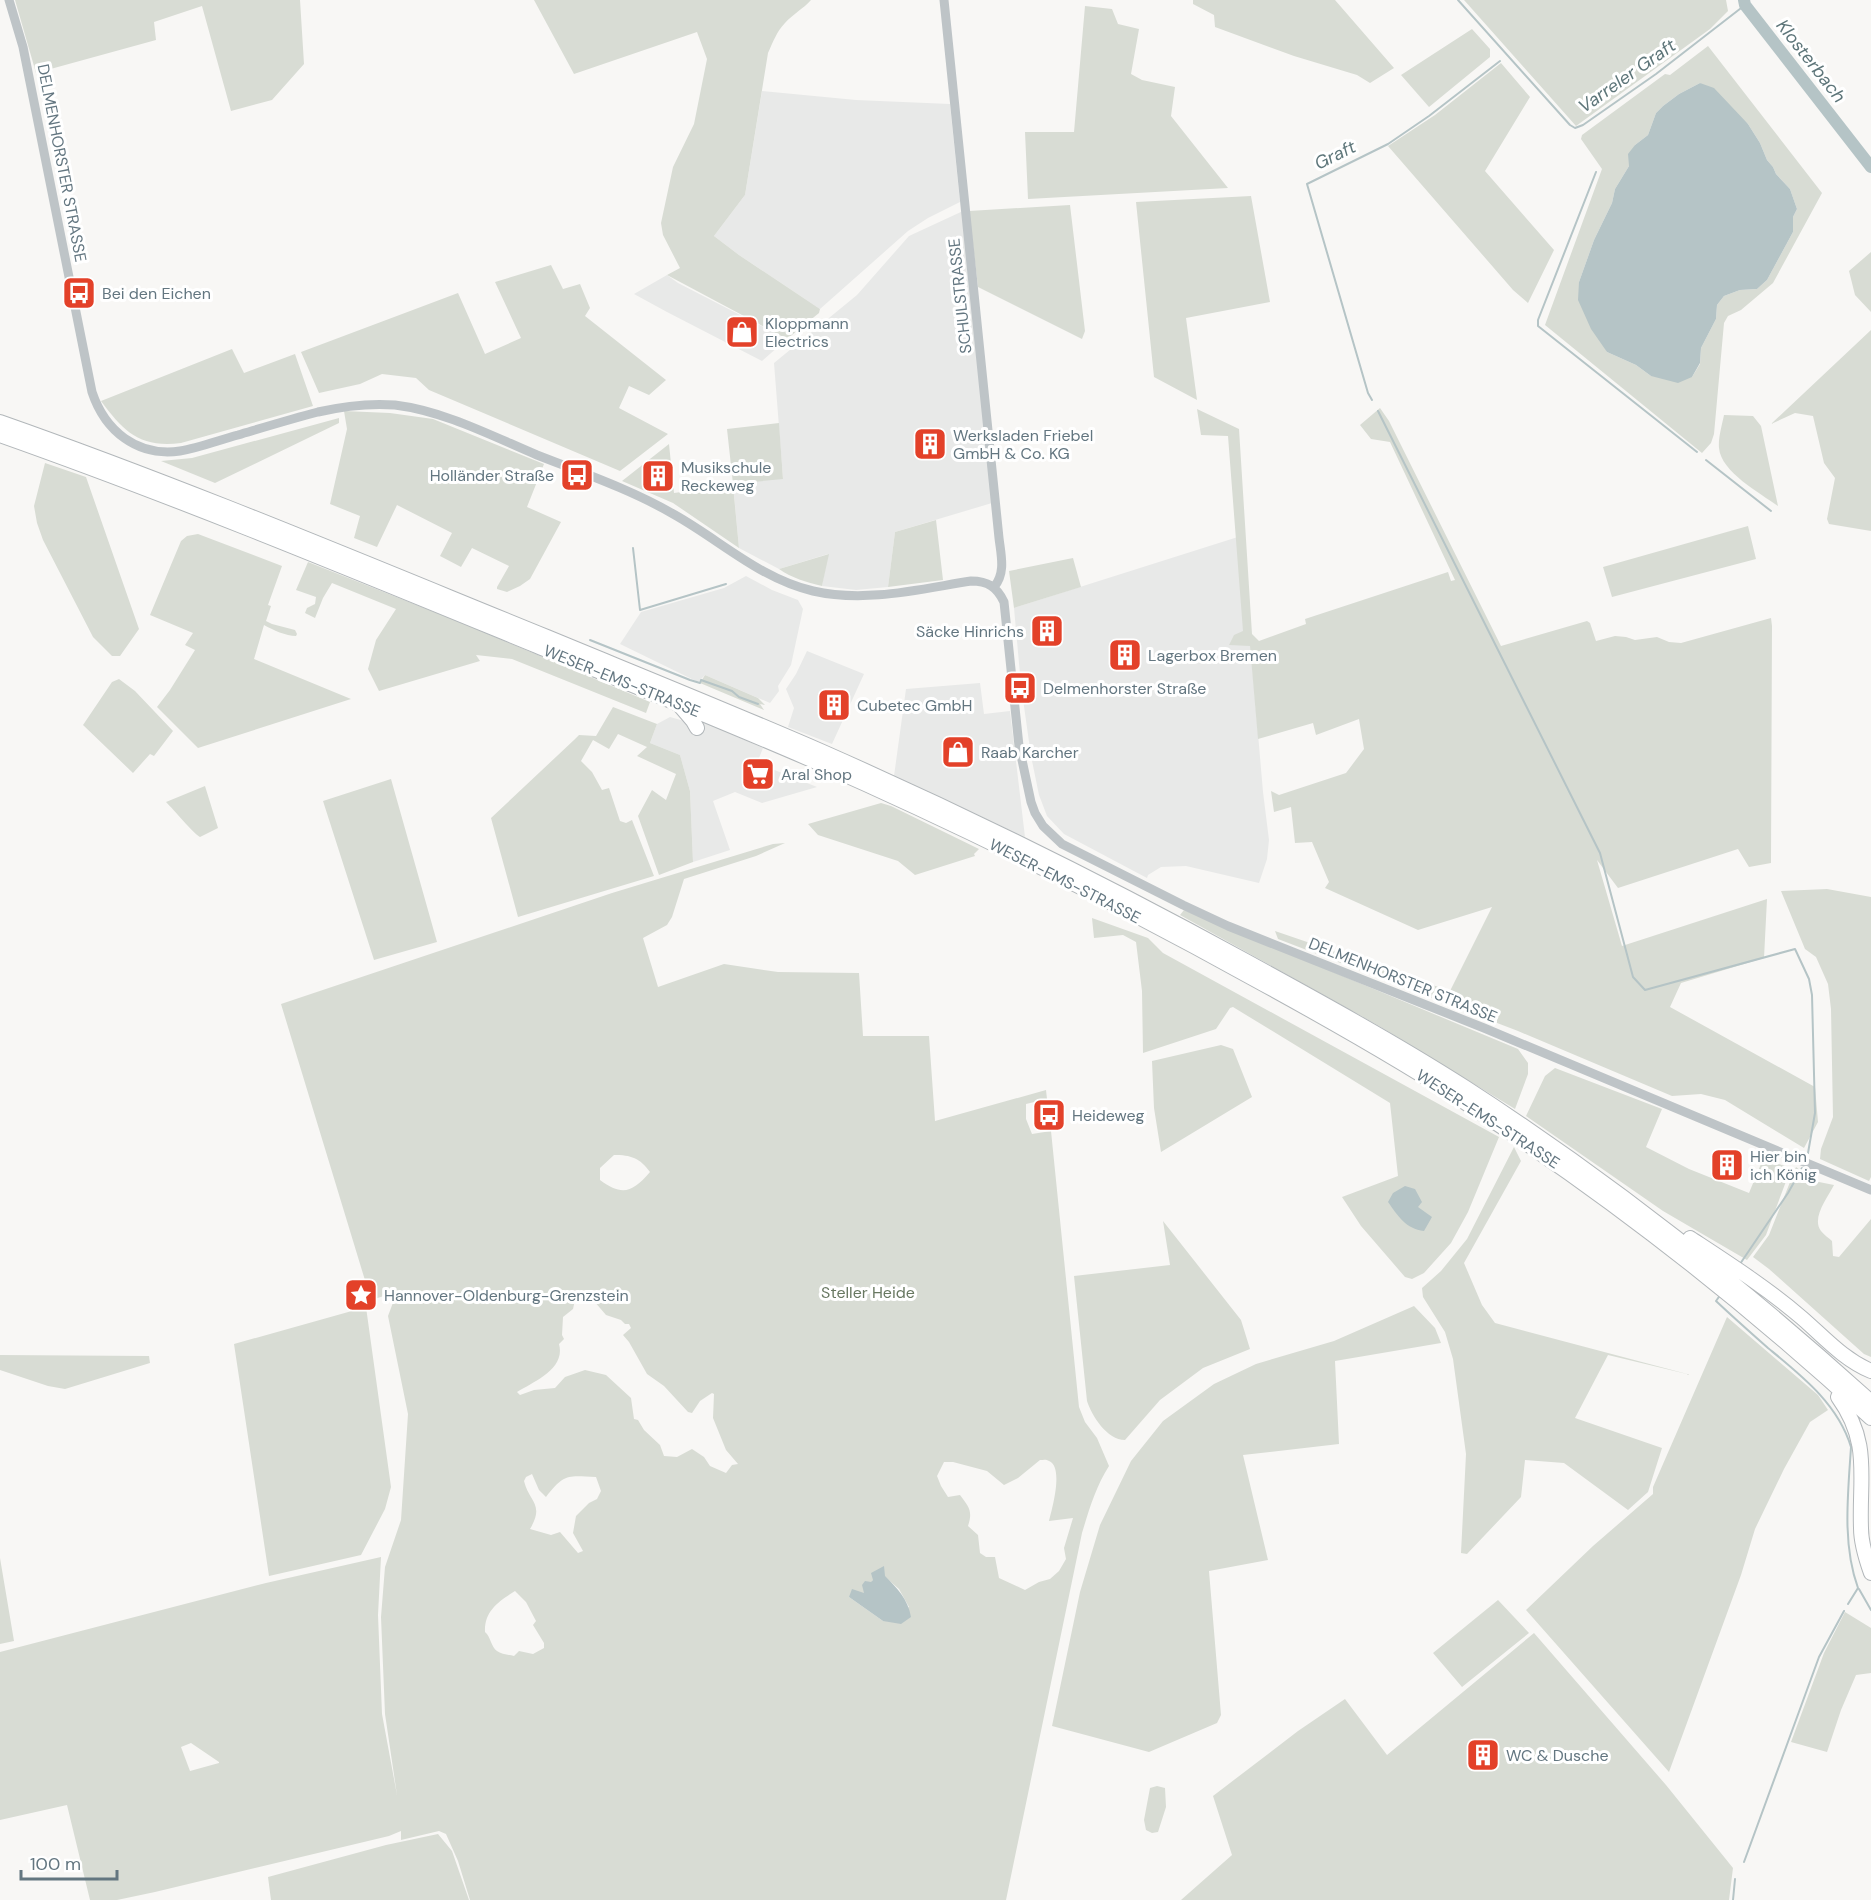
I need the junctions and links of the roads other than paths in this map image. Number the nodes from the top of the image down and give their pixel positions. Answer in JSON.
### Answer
{"nodes":[{"id":1,"x":9,"y":0,"type":"edge"},
{"id":2,"x":944,"y":0,"type":"edge"},
{"id":3,"x":0,"y":422,"type":"edge"},
{"id":4,"x":0,"y":435,"type":"edge"},
{"id":5,"x":173,"y":492,"type":"junction"},
{"id":6,"x":994,"y":587,"type":"junction"},
{"id":7,"x":678,"y":704,"type":"junction"},
{"id":8,"x":697,"y":728,"type":"dead end"},
{"id":9,"x":895,"y":798,"type":"junction"},
{"id":10,"x":871,"y":799,"type":"dead end"},
{"id":11,"x":1871,"y":1190,"type":"edge"},
{"id":12,"x":1732,"y":1281,"type":"junction"},
{"id":13,"x":1871,"y":1371,"type":"edge"},
{"id":14,"x":1824,"y":1376,"type":"junction"},
{"id":15,"x":1871,"y":1402,"type":"edge"},
{"id":16,"x":1871,"y":1418,"type":"edge"},
{"id":17,"x":1871,"y":1521,"type":"edge"},
{"id":18,"x":1864,"y":1546,"type":"junction"},
{"id":19,"x":1871,"y":1573,"type":"edge"}],
"edges":[{"from":1,"to":6,"type":"street","name":"DELMENHORSTER STRASSE"},
{"from":2,"to":6,"type":"street","name":"SCHULSTRASSE"},
{"from":3,"to":5,"type":"highway"},
{"from":4,"to":5,"type":"highway"},
{"from":5,"to":7,"type":"highway","name":"WESER-EMS-STRASSE"},
{"from":5,"to":12,"type":"highway","name":"WESER-EMS-STRASSE"},
{"from":6,"to":11,"type":"street","name":"DELMENHORSTER STRASSE"},
{"from":7,"to":8,"type":"highway"},
{"from":7,"to":9,"type":"highway","name":"WESER-EMS-STRASSE"},
{"from":9,"to":10,"type":"highway"},
{"from":9,"to":12,"type":"highway","name":"WESER-EMS-STRASSE"},
{"from":12,"to":13,"type":"highway"},
{"from":12,"to":14,"type":"highway","name":"WESER-EMS-STRASSE"},
{"from":12,"to":15,"type":"highway","name":"WESER-EMS-STRASSE"},
{"from":14,"to":16,"type":"highway","name":"WESER-EMS-STRASSE"},
{"from":14,"to":18,"type":"highway"},
{"from":17,"to":18,"type":"highway"},
{"from":18,"to":19,"type":"highway"}]}
